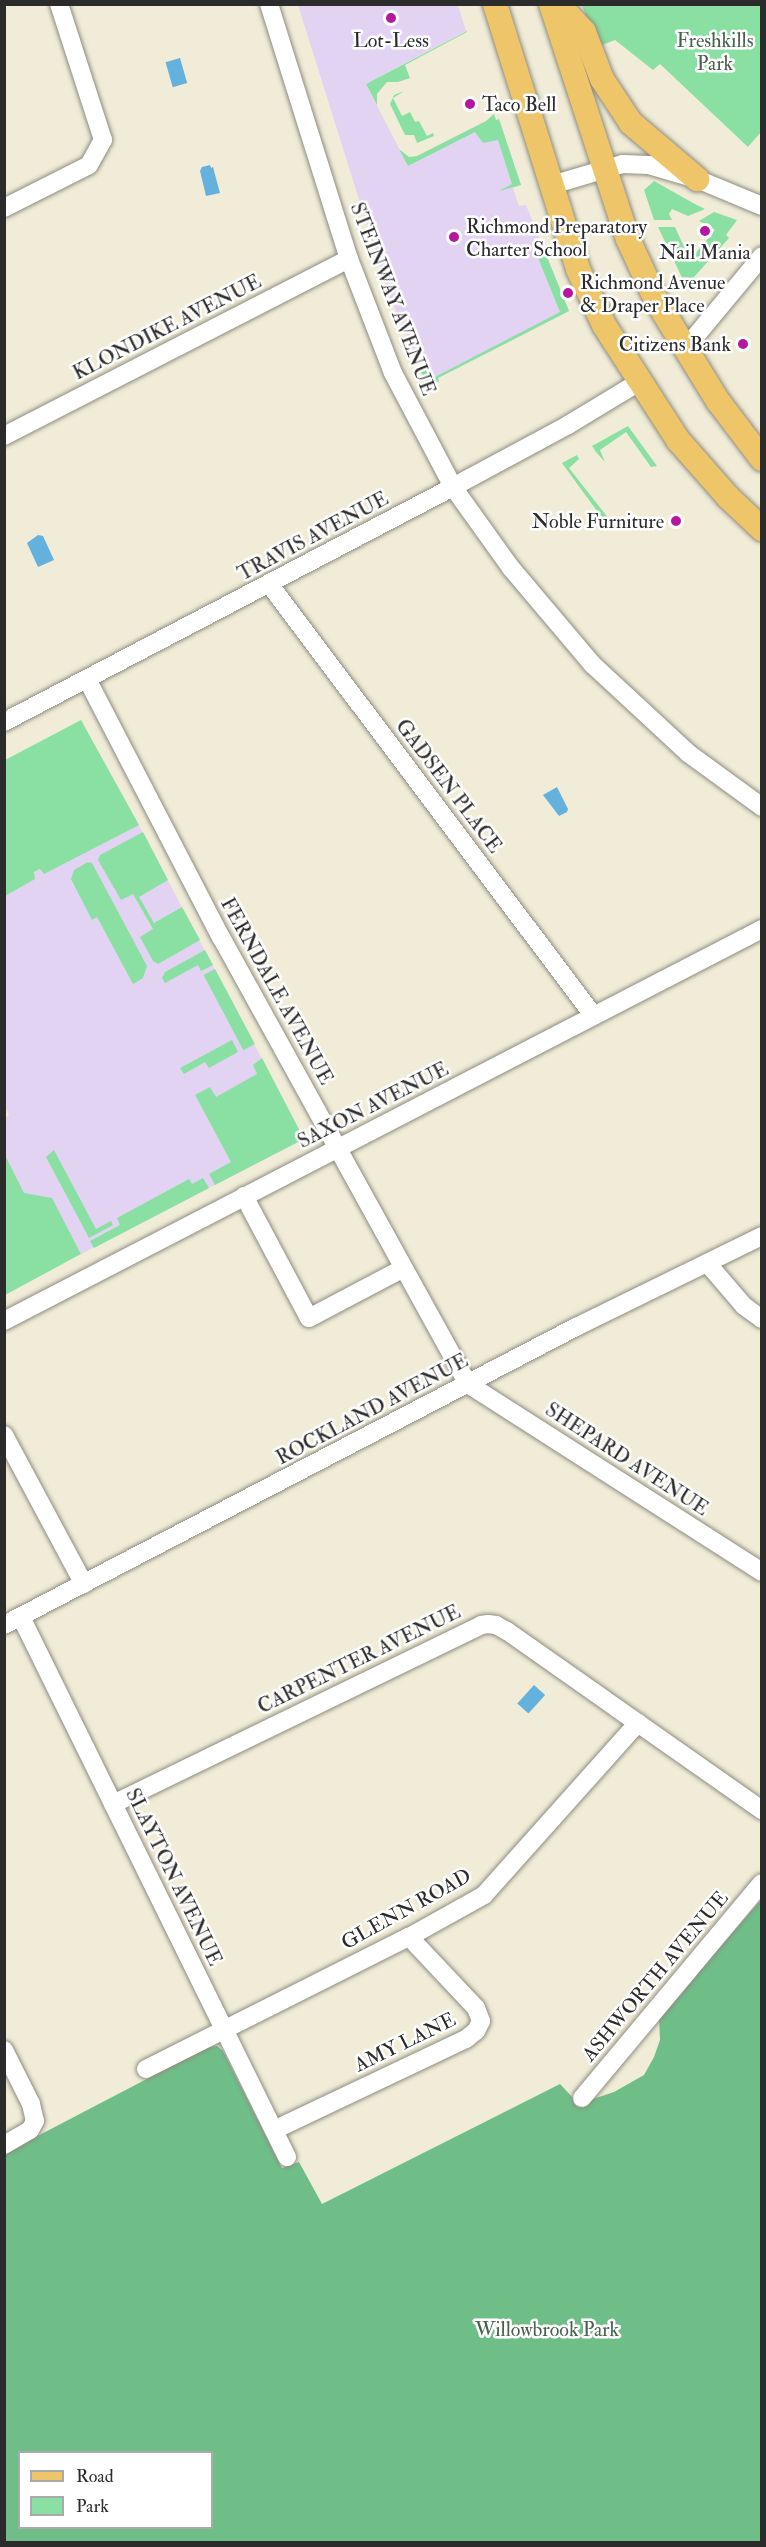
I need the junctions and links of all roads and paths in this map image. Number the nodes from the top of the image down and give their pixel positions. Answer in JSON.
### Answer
{"nodes":[{"id":1,"x":59,"y":4,"type":"edge"},
{"id":2,"x":268,"y":4,"type":"edge"},
{"id":3,"x":495,"y":4,"type":"edge"},
{"id":4,"x":551,"y":4,"type":"edge"},
{"id":5,"x":558,"y":4,"type":"edge"},
{"id":6,"x":605,"y":168,"type":"junction"},
{"id":7,"x":697,"y":179,"type":"junction"},
{"id":8,"x":552,"y":185,"type":"junction"},
{"id":9,"x":762,"y":206,"type":"edge"},
{"id":10,"x":4,"y":208,"type":"edge"},
{"id":11,"x":762,"y":256,"type":"edge"},
{"id":12,"x":349,"y":259,"type":"junction"},
{"id":13,"x":684,"y":350,"type":"junction"},
{"id":14,"x":639,"y":382,"type":"junction"},
{"id":15,"x":4,"y":436,"type":"edge"},
{"id":16,"x":762,"y":459,"type":"edge"},
{"id":17,"x":453,"y":487,"type":"junction"},
{"id":18,"x":762,"y":529,"type":"edge"},
{"id":19,"x":270,"y":585,"type":"junction"},
{"id":20,"x":87,"y":679,"type":"junction"},
{"id":21,"x":4,"y":722,"type":"edge"},
{"id":22,"x":762,"y":807,"type":"edge"},
{"id":23,"x":762,"y":929,"type":"edge"},
{"id":24,"x":593,"y":1015,"type":"junction"},
{"id":25,"x":337,"y":1147,"type":"junction"},
{"id":26,"x":243,"y":1196,"type":"junction"},
{"id":27,"x":762,"y":1236,"type":"edge"},
{"id":28,"x":708,"y":1264,"type":"junction"},
{"id":29,"x":402,"y":1269,"type":"junction"},
{"id":30,"x":762,"y":1319,"type":"edge"},
{"id":31,"x":4,"y":1321,"type":"edge"},
{"id":32,"x":468,"y":1384,"type":"junction"},
{"id":33,"x":4,"y":1435,"type":"edge"},
{"id":34,"x":762,"y":1572,"type":"edge"},
{"id":35,"x":84,"y":1584,"type":"junction"},
{"id":36,"x":21,"y":1617,"type":"junction"},
{"id":37,"x":4,"y":1625,"type":"edge"},
{"id":38,"x":638,"y":1723,"type":"junction"},
{"id":39,"x":113,"y":1804,"type":"junction"},
{"id":40,"x":762,"y":1810,"type":"edge"},
{"id":41,"x":762,"y":1883,"type":"edge"},
{"id":42,"x":409,"y":1936,"type":"junction"},
{"id":43,"x":224,"y":2028,"type":"junction"},
{"id":44,"x":4,"y":2050,"type":"edge"},
{"id":45,"x":146,"y":2069,"type":"dead end"},
{"id":46,"x":582,"y":2097,"type":"dead end"},
{"id":47,"x":274,"y":2130,"type":"junction"},
{"id":48,"x":4,"y":2145,"type":"edge"},
{"id":49,"x":287,"y":2157,"type":"dead end"}],
"edges":[{"from":1,"to":10,"type":"street"},
{"from":2,"to":12,"type":"street","name":"STEINWAY AVENUE"},
{"from":3,"to":8,"type":"main road"},
{"from":4,"to":6,"type":"main road"},
{"from":5,"to":7,"type":"main road"},
{"from":6,"to":7,"type":"street"},
{"from":6,"to":8,"type":"street"},
{"from":6,"to":13,"type":"main road"},
{"from":7,"to":9,"type":"street"},
{"from":8,"to":14,"type":"main road"},
{"from":11,"to":13,"type":"street"},
{"from":12,"to":15,"type":"street","name":"KLONDIKE AVENUE"},
{"from":12,"to":17,"type":"street","name":"STEINWAY AVENUE"},
{"from":13,"to":16,"type":"main road"},
{"from":14,"to":17,"type":"street","name":"TRAVIS AVENUE"},
{"from":14,"to":18,"type":"main road"},
{"from":17,"to":19,"type":"street","name":"TRAVIS AVENUE"},
{"from":17,"to":22,"type":"street","name":"STEINWAY AVENUE"},
{"from":19,"to":20,"type":"street","name":"TRAVIS AVENUE"},
{"from":19,"to":24,"type":"street","name":"GADSEN PLACE"},
{"from":20,"to":21,"type":"street","name":"TRAVIS AVENUE"},
{"from":20,"to":25,"type":"street","name":"FERNDALE AVENUE"},
{"from":23,"to":24,"type":"street","name":"SAXON AVENUE"},
{"from":24,"to":25,"type":"street","name":"SAXON AVENUE"},
{"from":25,"to":26,"type":"street","name":"SAXON AVENUE"},
{"from":25,"to":29,"type":"street","name":"FERNDALE AVENUE"},
{"from":26,"to":29,"type":"street"},
{"from":26,"to":31,"type":"street","name":"SAXON AVENUE"},
{"from":27,"to":28,"type":"street","name":"ROCKLAND AVENUE"},
{"from":28,"to":30,"type":"street"},
{"from":28,"to":32,"type":"street","name":"ROCKLAND AVENUE"},
{"from":29,"to":32,"type":"street","name":"FERNDALE AVENUE"},
{"from":32,"to":34,"type":"street","name":"SHEPARD AVENUE"},
{"from":32,"to":35,"type":"street","name":"ROCKLAND AVENUE"},
{"from":33,"to":35,"type":"street"},
{"from":35,"to":36,"type":"street","name":"ROCKLAND AVENUE"},
{"from":36,"to":37,"type":"street","name":"ROCKLAND AVENUE"},
{"from":36,"to":39,"type":"street","name":"SLAYTON AVENUE"},
{"from":38,"to":39,"type":"street","name":"CARPENTER AVENUE"},
{"from":38,"to":40,"type":"street","name":"CARPENTER AVENUE"},
{"from":38,"to":42,"type":"street","name":"GLENN ROAD"},
{"from":39,"to":43,"type":"street","name":"SLAYTON AVENUE"},
{"from":41,"to":46,"type":"street","name":"ASHWORTH AVENUE"},
{"from":42,"to":43,"type":"street","name":"GLENN ROAD"},
{"from":42,"to":47,"type":"street","name":"AMY LANE"},
{"from":43,"to":45,"type":"street","name":"GLENN ROAD"},
{"from":43,"to":47,"type":"street","name":"SLAYTON AVENUE"},
{"from":44,"to":48,"type":"street"},
{"from":47,"to":49,"type":"street","name":"SLAYTON AVENUE"}]}
